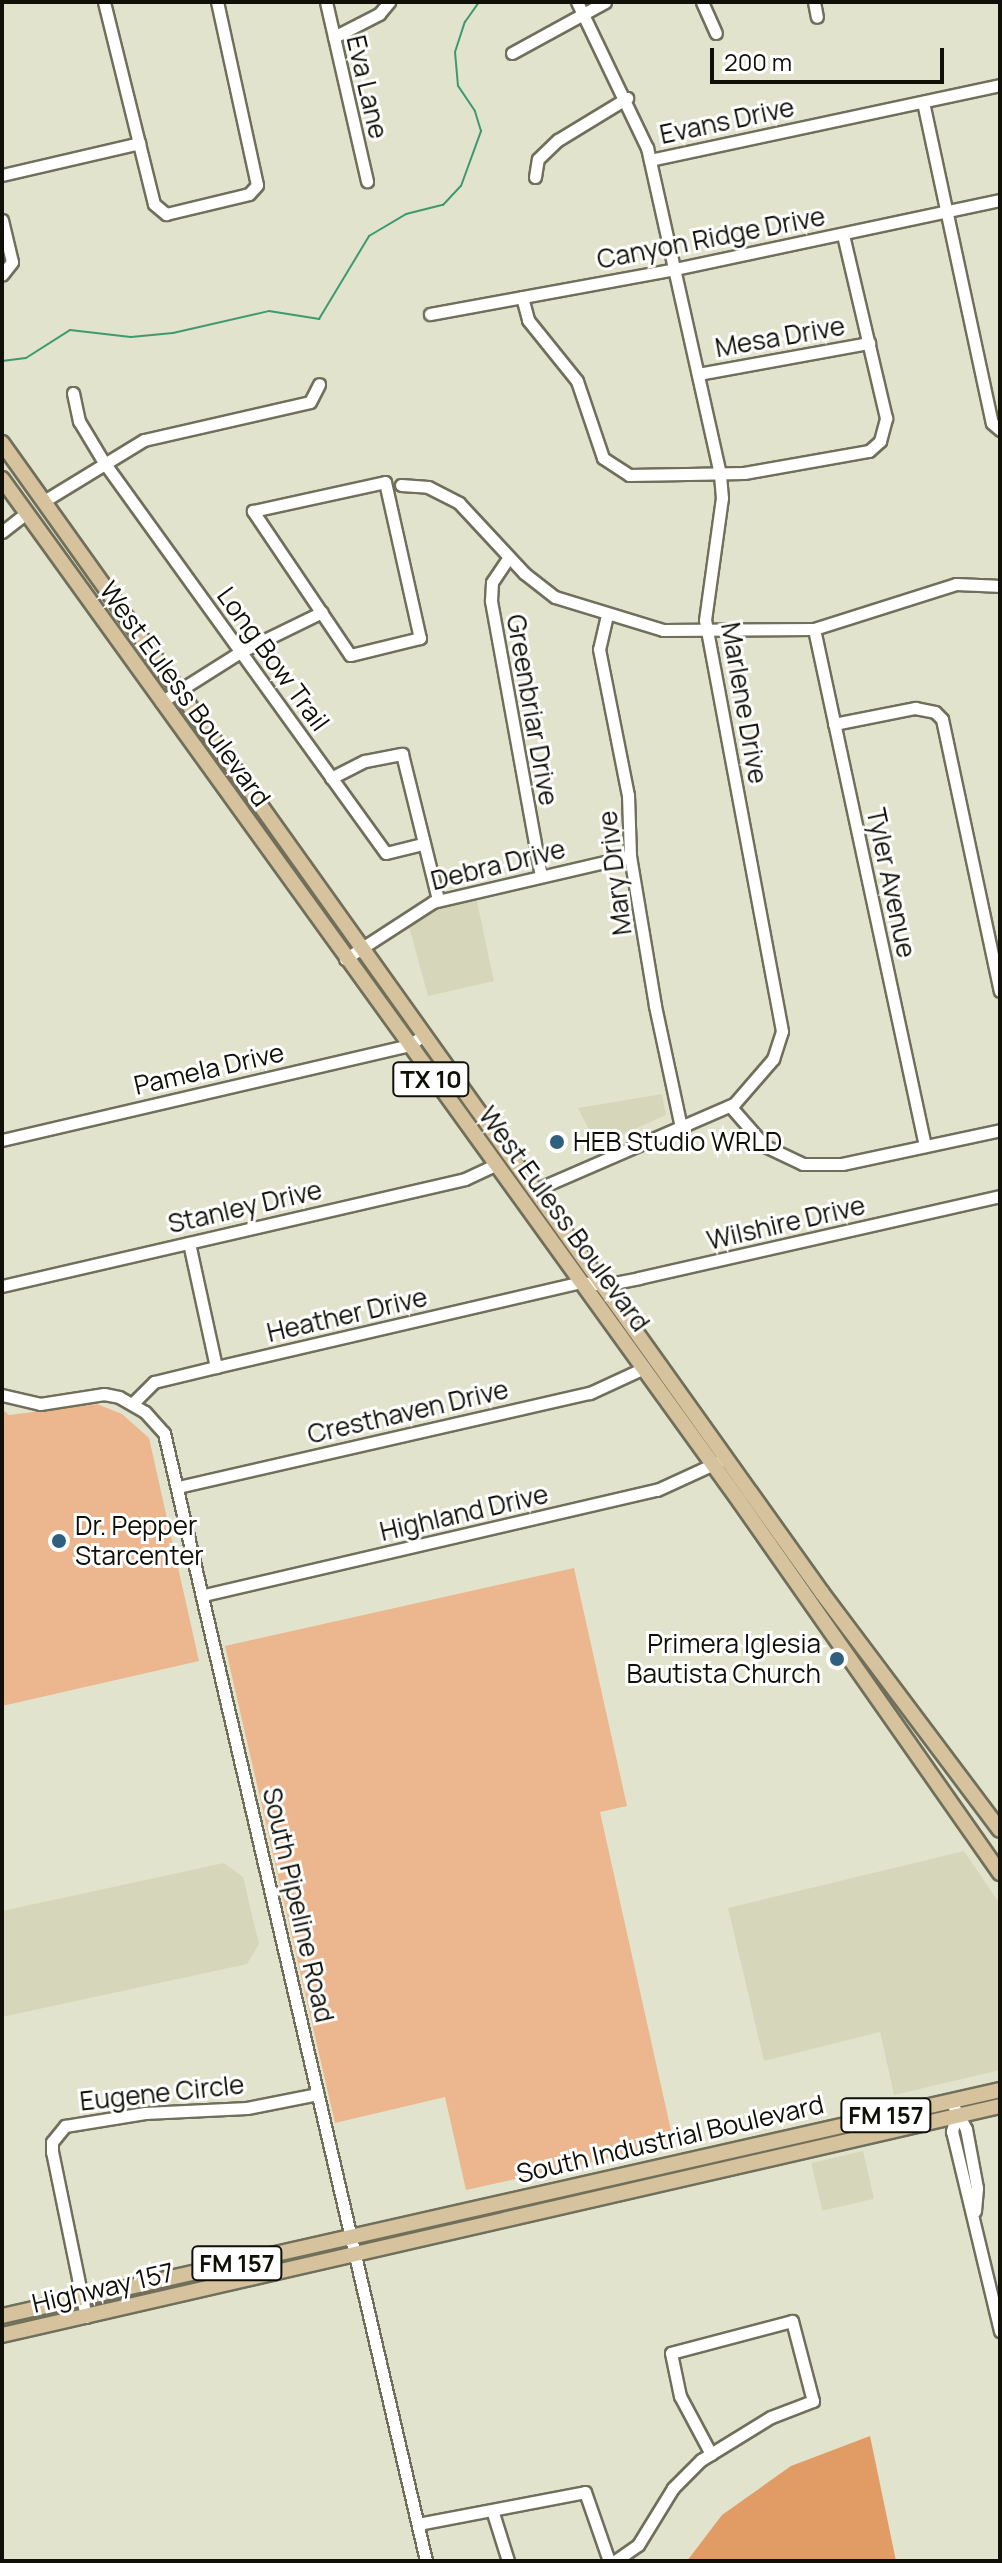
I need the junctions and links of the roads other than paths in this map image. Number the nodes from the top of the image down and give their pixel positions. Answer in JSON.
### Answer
{"nodes":[{"id":1,"x":104,"y":2,"type":"edge"},
{"id":2,"x":217,"y":2,"type":"edge"},
{"id":3,"x":326,"y":2,"type":"edge"},
{"id":4,"x":389,"y":2,"type":"edge"},
{"id":5,"x":605,"y":2,"type":"edge"},
{"id":6,"x":702,"y":2,"type":"edge"},
{"id":7,"x":814,"y":2,"type":"edge"},
{"id":8,"x":580,"y":8,"type":"edge"},
{"id":9,"x":817,"y":17,"type":"dead end"},
{"id":10,"x":716,"y":33,"type":"dead end"},
{"id":11,"x":334,"y":37,"type":"junction"},
{"id":12,"x":512,"y":53,"type":"dead end"},
{"id":13,"x":1000,"y":85,"type":"edge"},
{"id":14,"x":627,"y":98,"type":"junction"},
{"id":15,"x":923,"y":102,"type":"junction"},
{"id":16,"x":139,"y":143,"type":"junction"},
{"id":17,"x":650,"y":160,"type":"junction"},
{"id":18,"x":2,"y":175,"type":"edge"},
{"id":19,"x":535,"y":177,"type":"dead end"},
{"id":20,"x":367,"y":181,"type":"dead end"},
{"id":21,"x":1000,"y":200,"type":"edge"},
{"id":22,"x":946,"y":212,"type":"junction"},
{"id":23,"x":2,"y":220,"type":"edge"},
{"id":24,"x":843,"y":234,"type":"junction"},
{"id":25,"x":675,"y":269,"type":"junction"},
{"id":26,"x":2,"y":275,"type":"edge"},
{"id":27,"x":522,"y":297,"type":"junction"},
{"id":28,"x":430,"y":314,"type":"dead end"},
{"id":29,"x":869,"y":343,"type":"junction"},
{"id":30,"x":698,"y":374,"type":"junction"},
{"id":31,"x":319,"y":384,"type":"dead end"},
{"id":32,"x":73,"y":393,"type":"dead end"},
{"id":33,"x":1000,"y":430,"type":"edge"},
{"id":34,"x":2,"y":443,"type":"edge"},
{"id":35,"x":103,"y":461,"type":"junction"},
{"id":36,"x":720,"y":474,"type":"junction"},
{"id":37,"x":2,"y":479,"type":"edge"},
{"id":38,"x":401,"y":485,"type":"dead end"},
{"id":39,"x":44,"y":501,"type":"junction"},
{"id":40,"x":26,"y":513,"type":"junction"},
{"id":41,"x":2,"y":532,"type":"edge"},
{"id":42,"x":509,"y":557,"type":"junction"},
{"id":43,"x":1000,"y":586,"type":"edge"},
{"id":44,"x":322,"y":612,"type":"junction"},
{"id":45,"x":607,"y":615,"type":"junction"},
{"id":46,"x":814,"y":629,"type":"junction"},
{"id":47,"x":706,"y":633,"type":"junction"},
{"id":48,"x":240,"y":652,"type":"junction"},
{"id":49,"x":178,"y":692,"type":"junction"},
{"id":50,"x":161,"y":702,"type":"junction"},
{"id":51,"x":834,"y":724,"type":"junction"},
{"id":52,"x":331,"y":778,"type":"junction"},
{"id":53,"x":422,"y":844,"type":"junction"},
{"id":54,"x":630,"y":856,"type":"junction"},
{"id":55,"x":541,"y":875,"type":"junction"},
{"id":56,"x":438,"y":900,"type":"junction"},
{"id":57,"x":363,"y":952,"type":"junction"},
{"id":58,"x":345,"y":959,"type":"junction"},
{"id":59,"x":1000,"y":991,"type":"edge"},
{"id":60,"x":423,"y":1036,"type":"junction"},
{"id":61,"x":407,"y":1046,"type":"junction"},
{"id":62,"x":730,"y":1106,"type":"junction"},
{"id":63,"x":681,"y":1127,"type":"junction"},
{"id":64,"x":1000,"y":1130,"type":"edge"},
{"id":65,"x":2,"y":1140,"type":"edge"},
{"id":66,"x":925,"y":1146,"type":"junction"},
{"id":67,"x":495,"y":1165,"type":"junction"},
{"id":68,"x":535,"y":1190,"type":"junction"},
{"id":69,"x":1000,"y":1196,"type":"edge"},
{"id":70,"x":189,"y":1243,"type":"junction"},
{"id":71,"x":580,"y":1282,"type":"junction"},
{"id":72,"x":604,"y":1285,"type":"junction"},
{"id":73,"x":2,"y":1286,"type":"edge"},
{"id":74,"x":216,"y":1367,"type":"junction"},
{"id":75,"x":644,"y":1368,"type":"junction"},
{"id":76,"x":2,"y":1395,"type":"edge"},
{"id":77,"x":133,"y":1403,"type":"junction"},
{"id":78,"x":726,"y":1456,"type":"junction"},
{"id":79,"x":714,"y":1466,"type":"junction"},
{"id":80,"x":178,"y":1487,"type":"junction"},
{"id":81,"x":204,"y":1595,"type":"junction"},
{"id":82,"x":947,"y":1796,"type":"junction"},
{"id":83,"x":975,"y":1799,"type":"junction"},
{"id":84,"x":1000,"y":1830,"type":"edge"},
{"id":85,"x":1000,"y":1873,"type":"edge"},
{"id":86,"x":1000,"y":2090,"type":"edge"},
{"id":87,"x":318,"y":2094,"type":"junction"},
{"id":88,"x":950,"y":2100,"type":"junction"},
{"id":89,"x":1000,"y":2106,"type":"edge"},
{"id":90,"x":956,"y":2117,"type":"junction"},
{"id":91,"x":781,"y":2138,"type":"junction"},
{"id":92,"x":786,"y":2156,"type":"junction"},
{"id":93,"x":351,"y":2237,"type":"junction"},
{"id":94,"x":355,"y":2255,"type":"junction"},
{"id":95,"x":82,"y":2297,"type":"junction"},
{"id":96,"x":2,"y":2316,"type":"edge"},
{"id":97,"x":86,"y":2317,"type":"junction"},
{"id":98,"x":1000,"y":2331,"type":"edge"},
{"id":99,"x":2,"y":2335,"type":"edge"},
{"id":100,"x":711,"y":2454,"type":"junction"},
{"id":101,"x":493,"y":2513,"type":"junction"},
{"id":102,"x":418,"y":2524,"type":"junction"},
{"id":103,"x":426,"y":2561,"type":"edge"},
{"id":104,"x":508,"y":2561,"type":"edge"},
{"id":105,"x":612,"y":2561,"type":"edge"}],
"edges":[{"from":1,"to":16,"type":"street"},
{"from":2,"to":16,"type":"street"},
{"from":3,"to":11,"type":"street","name":"Eva Lane"},
{"from":4,"to":11,"type":"street"},
{"from":5,"to":8,"type":"street"},
{"from":6,"to":10,"type":"street"},
{"from":7,"to":9,"type":"street"},
{"from":8,"to":12,"type":"street"},
{"from":8,"to":14,"type":"street","name":"Marlene Drive"},
{"from":11,"to":20,"type":"street","name":"Eva Lane"},
{"from":13,"to":15,"type":"street","name":"Evans Drive"},
{"from":14,"to":17,"type":"street","name":"Marlene Drive"},
{"from":14,"to":19,"type":"street"},
{"from":15,"to":17,"type":"street","name":"Evans Drive"},
{"from":15,"to":22,"type":"street"},
{"from":16,"to":18,"type":"street"},
{"from":17,"to":25,"type":"street","name":"Marlene Drive"},
{"from":21,"to":22,"type":"street","name":"Canyon Ridge Drive"},
{"from":22,"to":24,"type":"street","name":"Canyon Ridge Drive"},
{"from":22,"to":33,"type":"street"},
{"from":23,"to":26,"type":"street"},
{"from":24,"to":25,"type":"street","name":"Canyon Ridge Drive"},
{"from":24,"to":29,"type":"street"},
{"from":25,"to":27,"type":"street","name":"Canyon Ridge Drive"},
{"from":25,"to":30,"type":"street","name":"Marlene Drive"},
{"from":27,"to":28,"type":"street","name":"Canyon Ridge Drive"},
{"from":27,"to":36,"type":"street"},
{"from":29,"to":30,"type":"street","name":"Mesa Drive"},
{"from":29,"to":36,"type":"street"},
{"from":30,"to":36,"type":"street","name":"Marlene Drive"},
{"from":31,"to":35,"type":"street"},
{"from":32,"to":35,"type":"street","name":"Long Bow Trail"},
{"from":34,"to":39,"type":"main road","name":"West Euless Boulevard","number":"TX 10"},
{"from":35,"to":39,"type":"street"},
{"from":35,"to":48,"type":"street","name":"Long Bow Trail"},
{"from":36,"to":47,"type":"street","name":"Marlene Drive"},
{"from":37,"to":40,"type":"main road","name":"West Euless Boulevard","number":"TX 10"},
{"from":38,"to":42,"type":"street"},
{"from":39,"to":40,"type":"main road"},
{"from":39,"to":49,"type":"main road","name":"West Euless Boulevard","number":"TX 10"},
{"from":40,"to":41,"type":"street"},
{"from":40,"to":50,"type":"main road","name":"West Euless Boulevard","number":"TX 10"},
{"from":42,"to":45,"type":"street"},
{"from":42,"to":55,"type":"street","name":"Greenbriar Drive"},
{"from":43,"to":46,"type":"street"},
{"from":44,"to":44,"type":"street"},
{"from":44,"to":48,"type":"street"},
{"from":45,"to":47,"type":"street"},
{"from":45,"to":54,"type":"street","name":"Mary Drive"},
{"from":46,"to":47,"type":"street"},
{"from":46,"to":51,"type":"street","name":"Tyler Avenue"},
{"from":47,"to":62,"type":"street","name":"Marlene Drive"},
{"from":48,"to":49,"type":"street"},
{"from":48,"to":52,"type":"street","name":"Long Bow Trail"},
{"from":49,"to":50,"type":"street"},
{"from":49,"to":57,"type":"main road","name":"West Euless Boulevard","number":"TX 10"},
{"from":50,"to":58,"type":"main road","name":"West Euless Boulevard","number":"TX 10"},
{"from":51,"to":59,"type":"street"},
{"from":51,"to":66,"type":"street","name":"Tyler Avenue"},
{"from":52,"to":53,"type":"street","name":"Long Bow Trail"},
{"from":52,"to":53,"type":"street"},
{"from":53,"to":56,"type":"street"},
{"from":54,"to":55,"type":"street","name":"Debra Drive"},
{"from":54,"to":63,"type":"street","name":"Mary Drive"},
{"from":55,"to":56,"type":"street","name":"Debra Drive"},
{"from":56,"to":57,"type":"street","name":"Debra Drive"},
{"from":57,"to":58,"type":"street","name":"Debra Drive"},
{"from":57,"to":60,"type":"main road","name":"West Euless Boulevard","number":"TX 10"},
{"from":58,"to":61,"type":"main road","name":"West Euless Boulevard","number":"TX 10"},
{"from":60,"to":61,"type":"street","name":"Pamela Drive"},
{"from":60,"to":68,"type":"main road","name":"West Euless Boulevard","number":"TX 10"},
{"from":61,"to":65,"type":"street","name":"Pamela Drive"},
{"from":61,"to":67,"type":"main road","name":"West Euless Boulevard","number":"TX 10"},
{"from":62,"to":63,"type":"street","name":"Marlene Drive"},
{"from":62,"to":66,"type":"street"},
{"from":63,"to":68,"type":"street","name":"Marlene Drive"},
{"from":64,"to":66,"type":"street"},
{"from":67,"to":70,"type":"street","name":"Stanley Drive"},
{"from":67,"to":71,"type":"main road","name":"West Euless Boulevard","number":"TX 10"},
{"from":68,"to":72,"type":"main road","name":"West Euless Boulevard","number":"TX 10"},
{"from":69,"to":72,"type":"street","name":"Wilshire Drive"},
{"from":70,"to":73,"type":"street","name":"Stanley Drive"},
{"from":70,"to":74,"type":"street"},
{"from":71,"to":72,"type":"street","name":"Wilshire Drive"},
{"from":71,"to":74,"type":"street","name":"Heather Drive"},
{"from":71,"to":75,"type":"main road","name":"West Euless Boulevard","number":"TX 10"},
{"from":72,"to":78,"type":"main road","name":"West Euless Boulevard","number":"TX 10"},
{"from":74,"to":77,"type":"street","name":"Heather Drive"},
{"from":75,"to":79,"type":"main road","name":"West Euless Boulevard","number":"TX 10"},
{"from":75,"to":80,"type":"street","name":"Cresthaven Drive"},
{"from":76,"to":77,"type":"street"},
{"from":77,"to":80,"type":"street","name":"South Pipeline Road"},
{"from":78,"to":79,"type":"street","name":"Highland Drive"},
{"from":78,"to":83,"type":"main road","name":"West Euless Boulevard","number":"TX 10"},
{"from":79,"to":81,"type":"street","name":"Highland Drive"},
{"from":79,"to":82,"type":"main road","name":"West Euless Boulevard","number":"TX 10"},
{"from":80,"to":81,"type":"street","name":"South Pipeline Road"},
{"from":81,"to":87,"type":"street","name":"South Pipeline Road"},
{"from":82,"to":83,"type":"main road"},
{"from":82,"to":85,"type":"main road","name":"West Euless Boulevard","number":"TX 10"},
{"from":83,"to":84,"type":"main road","name":"West Euless Boulevard","number":"TX 10"},
{"from":86,"to":88,"type":"main road","name":"South Industrial Boulevard","number":"FM 157"},
{"from":87,"to":93,"type":"street","name":"South Pipeline Road"},
{"from":87,"to":95,"type":"street","name":"Eugene Circle"},
{"from":88,"to":90,"type":"street"},
{"from":88,"to":91,"type":"main road","name":"South Industrial Boulevard","number":"FM 157"},
{"from":89,"to":90,"type":"main road","name":"South Industrial Boulevard","number":"FM 157"},
{"from":90,"to":92,"type":"main road","name":"South Industrial Boulevard","number":"FM 157"},
{"from":90,"to":98,"type":"street"},
{"from":91,"to":92,"type":"main road"},
{"from":91,"to":93,"type":"main road","name":"South Industrial Boulevard","number":"FM 157"},
{"from":92,"to":94,"type":"main road","name":"South Industrial Boulevard","number":"FM 157"},
{"from":93,"to":94,"type":"street","name":"South Pipeline Road"},
{"from":93,"to":95,"type":"main road","name":"Highway 157","number":"FM 157"},
{"from":94,"to":97,"type":"main road","name":"Highway 157","number":"FM 157"},
{"from":94,"to":102,"type":"street","name":"South Pipeline Road"},
{"from":95,"to":96,"type":"main road","name":"Highway 157","number":"FM 157"},
{"from":95,"to":97,"type":"street","name":"Eugene Circle"},
{"from":97,"to":99,"type":"main road","name":"Highway 157","number":"FM 157"},
{"from":100,"to":100,"type":"street"},
{"from":100,"to":105,"type":"street"},
{"from":101,"to":102,"type":"street"},
{"from":101,"to":104,"type":"street"},
{"from":101,"to":105,"type":"street"},
{"from":102,"to":103,"type":"street","name":"South Pipeline Road"}]}
